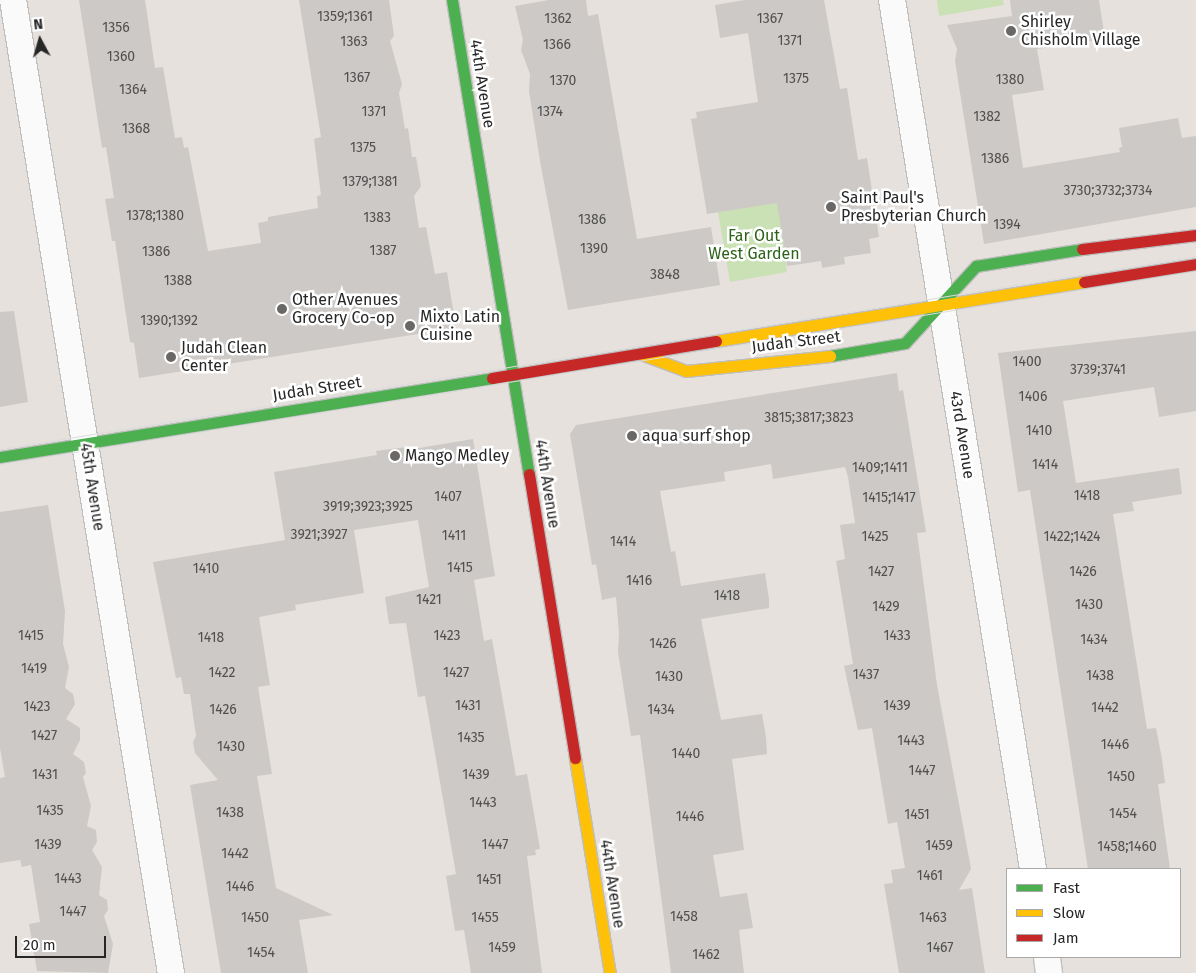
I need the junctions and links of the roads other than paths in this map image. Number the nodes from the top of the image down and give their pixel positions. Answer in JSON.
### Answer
{"nodes":[{"id":1,"x":14,"y":0,"type":"edge"},
{"id":2,"x":452,"y":0,"type":"edge"},
{"id":3,"x":892,"y":0,"type":"edge"},
{"id":4,"x":1196,"y":235,"type":"edge"},
{"id":5,"x":1196,"y":264,"type":"edge"},
{"id":6,"x":941,"y":304,"type":"junction"},
{"id":7,"x":640,"y":354,"type":"junction"},
{"id":8,"x":513,"y":374,"type":"junction"},
{"id":9,"x":85,"y":443,"type":"junction"},
{"id":10,"x":0,"y":457,"type":"edge"},
{"id":11,"x":1032,"y":868,"type":"edge"},
{"id":12,"x":1047,"y":958,"type":"edge"},
{"id":13,"x":170,"y":973,"type":"edge"},
{"id":14,"x":610,"y":973,"type":"edge"},
{"id":15,"x":1049,"y":973,"type":"edge"}],
"edges":[{"from":1,"to":9,"type":"street","name":"45th Avenue"},
{"from":2,"to":8,"type":"street","name":"44th Avenue"},
{"from":3,"to":6,"type":"street","name":"43rd Avenue"},
{"from":4,"to":6,"type":"street","name":"Judah Street"},
{"from":5,"to":6,"type":"street","name":"Judah Street"},
{"from":6,"to":7,"type":"street","name":"Judah Street"},
{"from":6,"to":7,"type":"street","name":"Judah Street"},
{"from":6,"to":11,"type":"street","name":"43rd Avenue"},
{"from":7,"to":8,"type":"street","name":"Judah Street"},
{"from":8,"to":9,"type":"street","name":"Judah Street"},
{"from":8,"to":14,"type":"street","name":"44th Avenue"},
{"from":9,"to":10,"type":"street","name":"Judah Street"},
{"from":9,"to":13,"type":"street","name":"45th Avenue"},
{"from":12,"to":15,"type":"street"}]}
